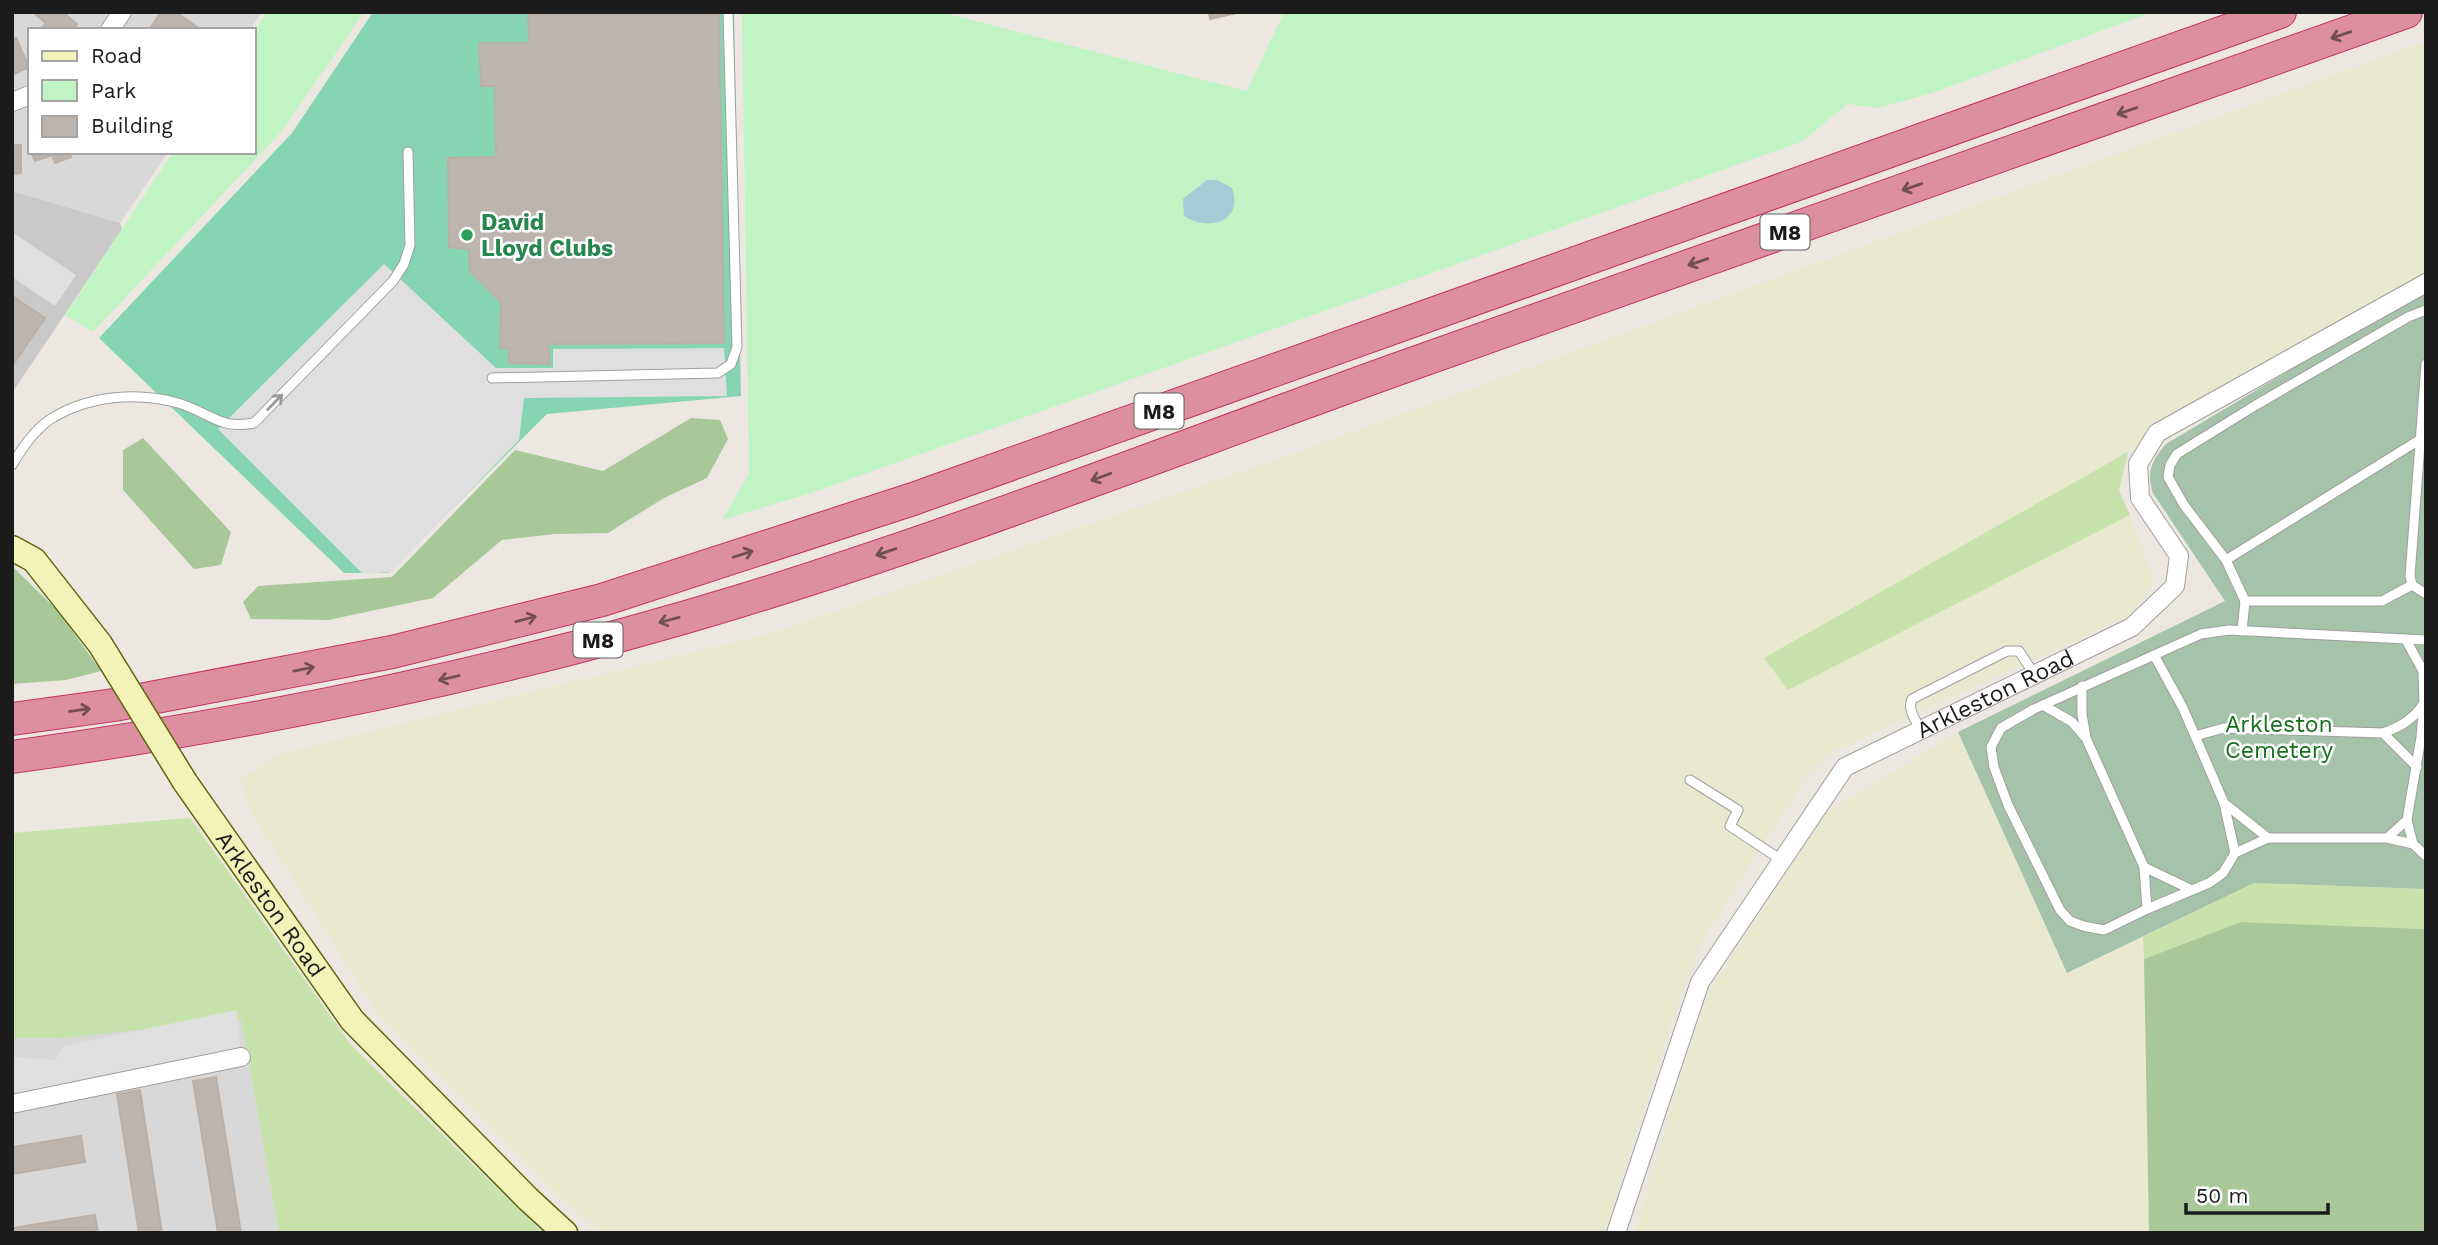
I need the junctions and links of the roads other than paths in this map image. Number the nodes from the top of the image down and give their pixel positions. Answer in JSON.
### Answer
{"nodes":[{"id":1,"x":122,"y":12,"type":"edge"},
{"id":2,"x":728,"y":12,"type":"edge"},
{"id":3,"x":2280,"y":12,"type":"edge"},
{"id":4,"x":2406,"y":12,"type":"edge"},
{"id":5,"x":111,"y":28,"type":"edge"},
{"id":6,"x":408,"y":152,"type":"dead end"},
{"id":7,"x":2426,"y":283,"type":"edge"},
{"id":8,"x":2426,"y":310,"type":"edge"},
{"id":9,"x":2426,"y":364,"type":"edge"},
{"id":10,"x":492,"y":378,"type":"dead end"},
{"id":11,"x":2422,"y":387,"type":"junction"},
{"id":12,"x":2426,"y":398,"type":"edge"},
{"id":13,"x":2423,"y":438,"type":"edge"},
{"id":14,"x":12,"y":465,"type":"edge"},
{"id":15,"x":12,"y":548,"type":"edge"},
{"id":16,"x":2226,"y":560,"type":"junction"},
{"id":17,"x":2412,"y":585,"type":"junction"},
{"id":18,"x":2426,"y":594,"type":"edge"},
{"id":19,"x":2245,"y":601,"type":"junction"},
{"id":20,"x":2242,"y":631,"type":"junction"},
{"id":21,"x":2406,"y":640,"type":"junction"},
{"id":22,"x":2426,"y":640,"type":"edge"},
{"id":23,"x":2154,"y":655,"type":"junction"},
{"id":24,"x":2424,"y":669,"type":"edge"},
{"id":25,"x":2034,"y":674,"type":"junction"},
{"id":26,"x":2082,"y":686,"type":"junction"},
{"id":27,"x":2424,"y":703,"type":"junction"},
{"id":28,"x":2043,"y":705,"type":"junction"},
{"id":29,"x":12,"y":719,"type":"edge"},
{"id":30,"x":1921,"y":730,"type":"junction"},
{"id":31,"x":2383,"y":733,"type":"junction"},
{"id":32,"x":2195,"y":736,"type":"junction"},
{"id":33,"x":2086,"y":738,"type":"junction"},
{"id":34,"x":12,"y":757,"type":"edge"},
{"id":35,"x":2417,"y":767,"type":"junction"},
{"id":36,"x":1690,"y":780,"type":"dead end"},
{"id":37,"x":2224,"y":803,"type":"junction"},
{"id":38,"x":2407,"y":820,"type":"junction"},
{"id":39,"x":2268,"y":838,"type":"junction"},
{"id":40,"x":2387,"y":838,"type":"junction"},
{"id":41,"x":2413,"y":844,"type":"junction"},
{"id":42,"x":2235,"y":853,"type":"junction"},
{"id":43,"x":2426,"y":856,"type":"edge"},
{"id":44,"x":1783,"y":861,"type":"junction"},
{"id":45,"x":2144,"y":867,"type":"junction"},
{"id":46,"x":2192,"y":890,"type":"junction"},
{"id":47,"x":2147,"y":909,"type":"junction"},
{"id":48,"x":242,"y":1057,"type":"dead end"},
{"id":49,"x":12,"y":1104,"type":"edge"},
{"id":50,"x":565,"y":1233,"type":"edge"},
{"id":51,"x":1616,"y":1233,"type":"edge"}],
"edges":[{"from":1,"to":5,"type":"street"},
{"from":2,"to":10,"type":"lane"},
{"from":29,"to":3,"type":"highway","number":"M8","one_way":true},
{"from":4,"to":34,"type":"highway","number":"M8","one_way":true},
{"from":14,"to":6,"type":"lane","one_way":true},
{"from":7,"to":25,"type":"street","name":"Arkleston Road"},
{"from":8,"to":16,"type":"lane"},
{"from":9,"to":11,"type":"lane"},
{"from":11,"to":12,"type":"lane"},
{"from":11,"to":13,"type":"lane"},
{"from":13,"to":16,"type":"lane"},
{"from":13,"to":17,"type":"lane"},
{"from":15,"to":50,"type":"street","name":"Arkleston Road","bridge":true},
{"from":16,"to":19,"type":"lane"},
{"from":17,"to":18,"type":"lane"},
{"from":17,"to":19,"type":"lane"},
{"from":19,"to":20,"type":"lane"},
{"from":20,"to":21,"type":"lane"},
{"from":20,"to":23,"type":"lane"},
{"from":21,"to":22,"type":"lane"},
{"from":21,"to":24,"type":"lane"},
{"from":23,"to":26,"type":"lane"},
{"from":23,"to":32,"type":"lane"},
{"from":24,"to":27,"type":"lane"},
{"from":25,"to":30,"type":"street","name":"Arkleston Road"},
{"from":25,"to":30,"type":"lane"},
{"from":26,"to":28,"type":"lane"},
{"from":26,"to":33,"type":"lane"},
{"from":27,"to":31,"type":"lane"},
{"from":27,"to":35,"type":"lane"},
{"from":28,"to":33,"type":"lane"},
{"from":28,"to":47,"type":"lane"},
{"from":30,"to":44,"type":"street","name":"Arkleston Road"},
{"from":31,"to":32,"type":"lane"},
{"from":31,"to":35,"type":"lane"},
{"from":32,"to":37,"type":"lane"},
{"from":33,"to":45,"type":"lane"},
{"from":35,"to":38,"type":"lane"},
{"from":36,"to":44,"type":"lane"},
{"from":37,"to":39,"type":"lane"},
{"from":37,"to":42,"type":"lane"},
{"from":38,"to":40,"type":"lane"},
{"from":38,"to":41,"type":"lane"},
{"from":39,"to":40,"type":"lane"},
{"from":39,"to":42,"type":"lane"},
{"from":40,"to":41,"type":"lane"},
{"from":41,"to":43,"type":"lane"},
{"from":42,"to":46,"type":"lane"},
{"from":44,"to":51,"type":"street","name":"Arkleston Road"},
{"from":45,"to":46,"type":"lane"},
{"from":45,"to":47,"type":"lane"},
{"from":46,"to":47,"type":"lane"},
{"from":48,"to":49,"type":"street"}]}
